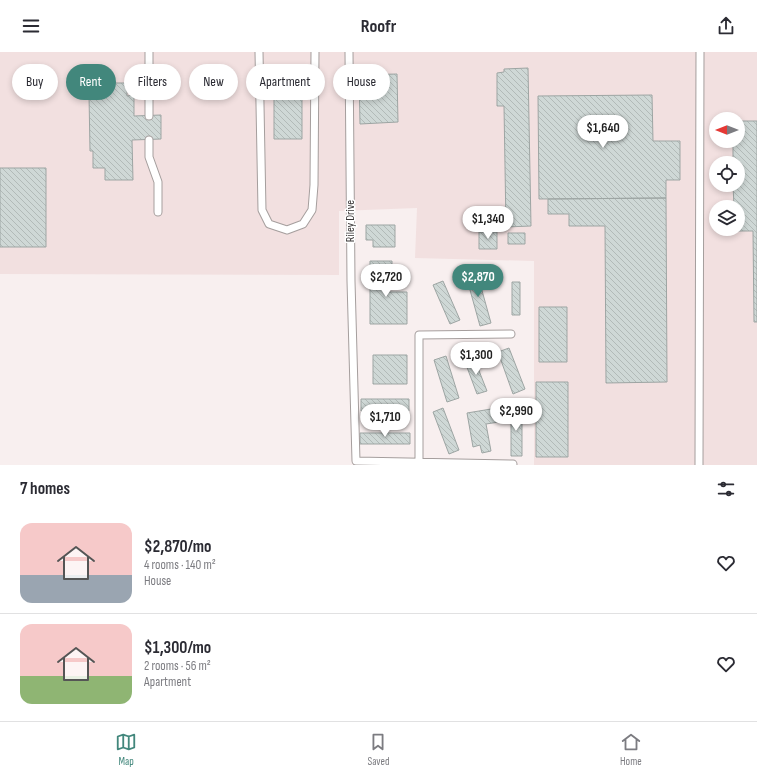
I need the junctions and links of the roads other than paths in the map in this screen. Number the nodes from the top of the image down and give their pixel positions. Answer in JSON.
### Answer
{"nodes":[{"id":1,"x":149,"y":52,"type":"edge"},
{"id":2,"x":259,"y":52,"type":"edge"},
{"id":3,"x":315,"y":52,"type":"edge"},
{"id":4,"x":349,"y":52,"type":"edge"},
{"id":5,"x":700,"y":52,"type":"edge"},
{"id":6,"x":149,"y":116,"type":"dead end"},
{"id":7,"x":149,"y":140,"type":"dead end"},
{"id":8,"x":158,"y":212,"type":"dead end"},
{"id":9,"x":511,"y":334,"type":"dead end"},
{"id":10,"x":419,"y":462,"type":"junction"},
{"id":11,"x":513,"y":464,"type":"dead end"},
{"id":12,"x":699,"y":465,"type":"edge"}],
"edges":[{"from":1,"to":6,"type":"lane"},
{"from":2,"to":3,"type":"lane"},
{"from":4,"to":10,"type":"lane","name":"Riley Drive"},
{"from":5,"to":12,"type":"lane"},
{"from":7,"to":8,"type":"lane"},
{"from":9,"to":10,"type":"lane"},
{"from":10,"to":11,"type":"lane"}]}
